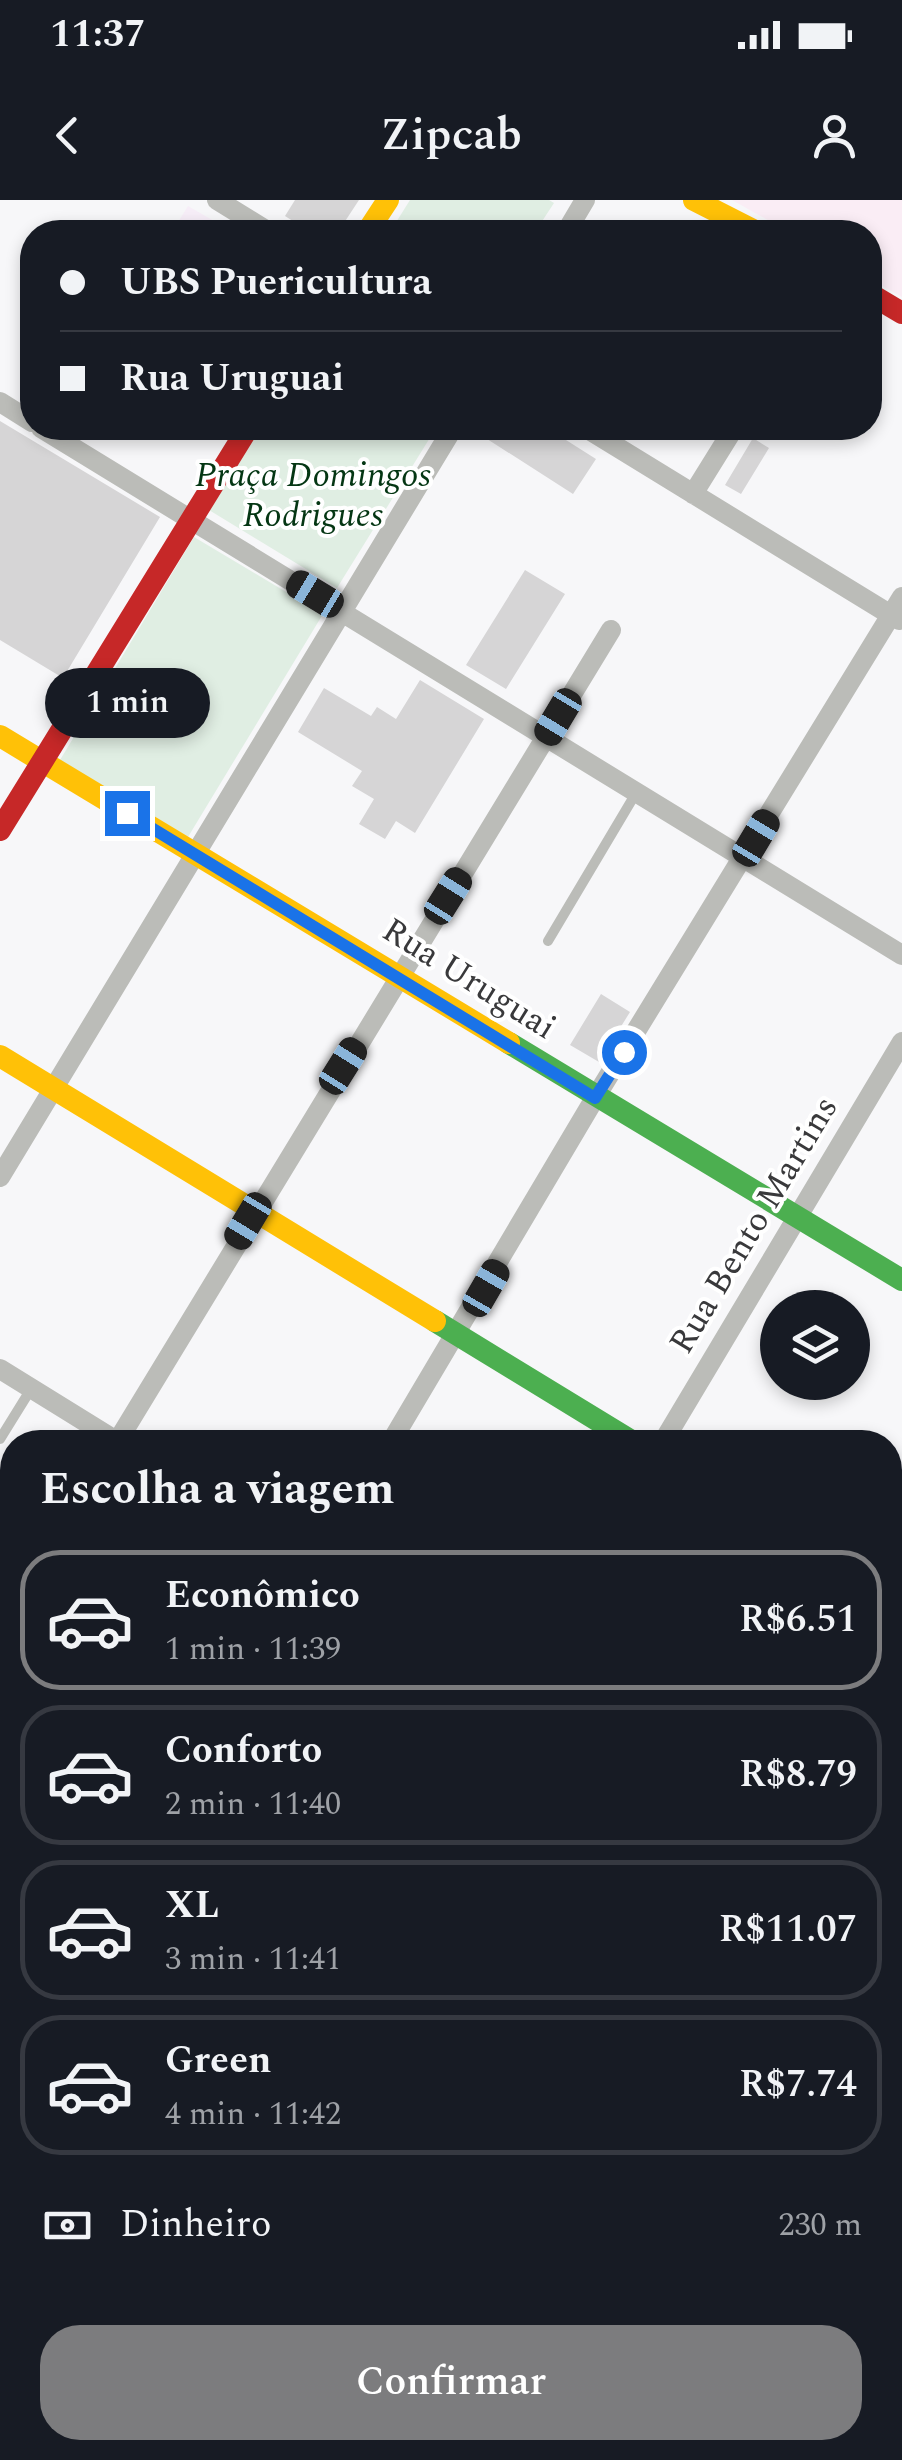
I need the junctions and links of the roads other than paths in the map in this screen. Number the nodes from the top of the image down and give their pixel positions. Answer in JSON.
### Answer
{"nodes":[{"id":1,"x":216,"y":200,"type":"edge"},
{"id":2,"x":694,"y":200,"type":"edge"},
{"id":3,"x":247,"y":208,"type":"edge"},
{"id":4,"x":734,"y":220,"type":"edge"},
{"id":5,"x":62,"y":440,"type":"edge"},
{"id":6,"x":241,"y":440,"type":"edge"},
{"id":7,"x":446,"y":440,"type":"edge"},
{"id":8,"x":605,"y":440,"type":"edge"},
{"id":9,"x":727,"y":440,"type":"edge"},
{"id":10,"x":693,"y":494,"type":"junction"},
{"id":11,"x":192,"y":519,"type":"junction"},
{"id":12,"x":343,"y":611,"type":"junction"},
{"id":13,"x":898,"y":612,"type":"edge"},
{"id":14,"x":611,"y":630,"type":"dead end"},
{"id":15,"x":0,"y":736,"type":"edge"},
{"id":16,"x":546,"y":737,"type":"junction"},
{"id":17,"x":42,"y":762,"type":"junction"},
{"id":18,"x":636,"y":792,"type":"junction"},
{"id":19,"x":0,"y":830,"type":"edge"},
{"id":20,"x":196,"y":854,"type":"junction"},
{"id":21,"x":744,"y":858,"type":"junction"},
{"id":22,"x":548,"y":942,"type":"dead end"},
{"id":23,"x":902,"y":955,"type":"edge"},
{"id":24,"x":399,"y":975,"type":"junction"},
{"id":25,"x":902,"y":1042,"type":"edge"},
{"id":26,"x":0,"y":1056,"type":"edge"},
{"id":27,"x":56,"y":1090,"type":"junction"},
{"id":28,"x":595,"y":1098,"type":"junction"},
{"id":29,"x":0,"y":1177,"type":"edge"},
{"id":30,"x":254,"y":1211,"type":"junction"},
{"id":31,"x":796,"y":1214,"type":"junction"},
{"id":32,"x":902,"y":1280,"type":"edge"},
{"id":33,"x":459,"y":1335,"type":"junction"},
{"id":34,"x":0,"y":1369,"type":"edge"},
{"id":35,"x":31,"y":1388,"type":"junction"},
{"id":36,"x":5,"y":1430,"type":"edge"},
{"id":37,"x":98,"y":1430,"type":"edge"},
{"id":38,"x":124,"y":1430,"type":"edge"},
{"id":39,"x":400,"y":1430,"type":"edge"},
{"id":40,"x":613,"y":1430,"type":"edge"},
{"id":41,"x":671,"y":1430,"type":"edge"}],
"edges":[{"from":1,"to":3,"type":"street"},
{"from":2,"to":4,"type":"street"},
{"from":5,"to":11,"type":"street"},
{"from":6,"to":11,"type":"street"},
{"from":7,"to":12,"type":"street"},
{"from":8,"to":10,"type":"street"},
{"from":9,"to":10,"type":"street"},
{"from":10,"to":13,"type":"street"},
{"from":11,"to":12,"type":"street"},
{"from":11,"to":17,"type":"street"},
{"from":12,"to":16,"type":"street"},
{"from":12,"to":20,"type":"street"},
{"from":13,"to":21,"type":"street"},
{"from":14,"to":16,"type":"street"},
{"from":15,"to":17,"type":"street","name":"Rua Uruguai"},
{"from":16,"to":18,"type":"street"},
{"from":16,"to":24,"type":"street"},
{"from":17,"to":19,"type":"street"},
{"from":17,"to":20,"type":"street","name":"Rua Uruguai"},
{"from":18,"to":21,"type":"street"},
{"from":18,"to":22,"type":"lane"},
{"from":20,"to":24,"type":"street","name":"Rua Uruguai"},
{"from":20,"to":27,"type":"street"},
{"from":21,"to":23,"type":"street"},
{"from":21,"to":28,"type":"street"},
{"from":24,"to":28,"type":"street","name":"Rua Uruguai"},
{"from":24,"to":30,"type":"street"},
{"from":25,"to":31,"type":"street","name":"Rua Bento Martins"},
{"from":26,"to":27,"type":"street"},
{"from":27,"to":29,"type":"street"},
{"from":27,"to":30,"type":"street"},
{"from":28,"to":31,"type":"street","name":"Rua Uruguai"},
{"from":28,"to":33,"type":"street"},
{"from":30,"to":33,"type":"street"},
{"from":30,"to":38,"type":"street"},
{"from":31,"to":32,"type":"street","name":"Rua Uruguai"},
{"from":31,"to":41,"type":"street","name":"Rua Bento Martins"},
{"from":33,"to":39,"type":"street"},
{"from":33,"to":40,"type":"street"},
{"from":34,"to":35,"type":"street"},
{"from":35,"to":36,"type":"lane"},
{"from":35,"to":37,"type":"street"}]}
